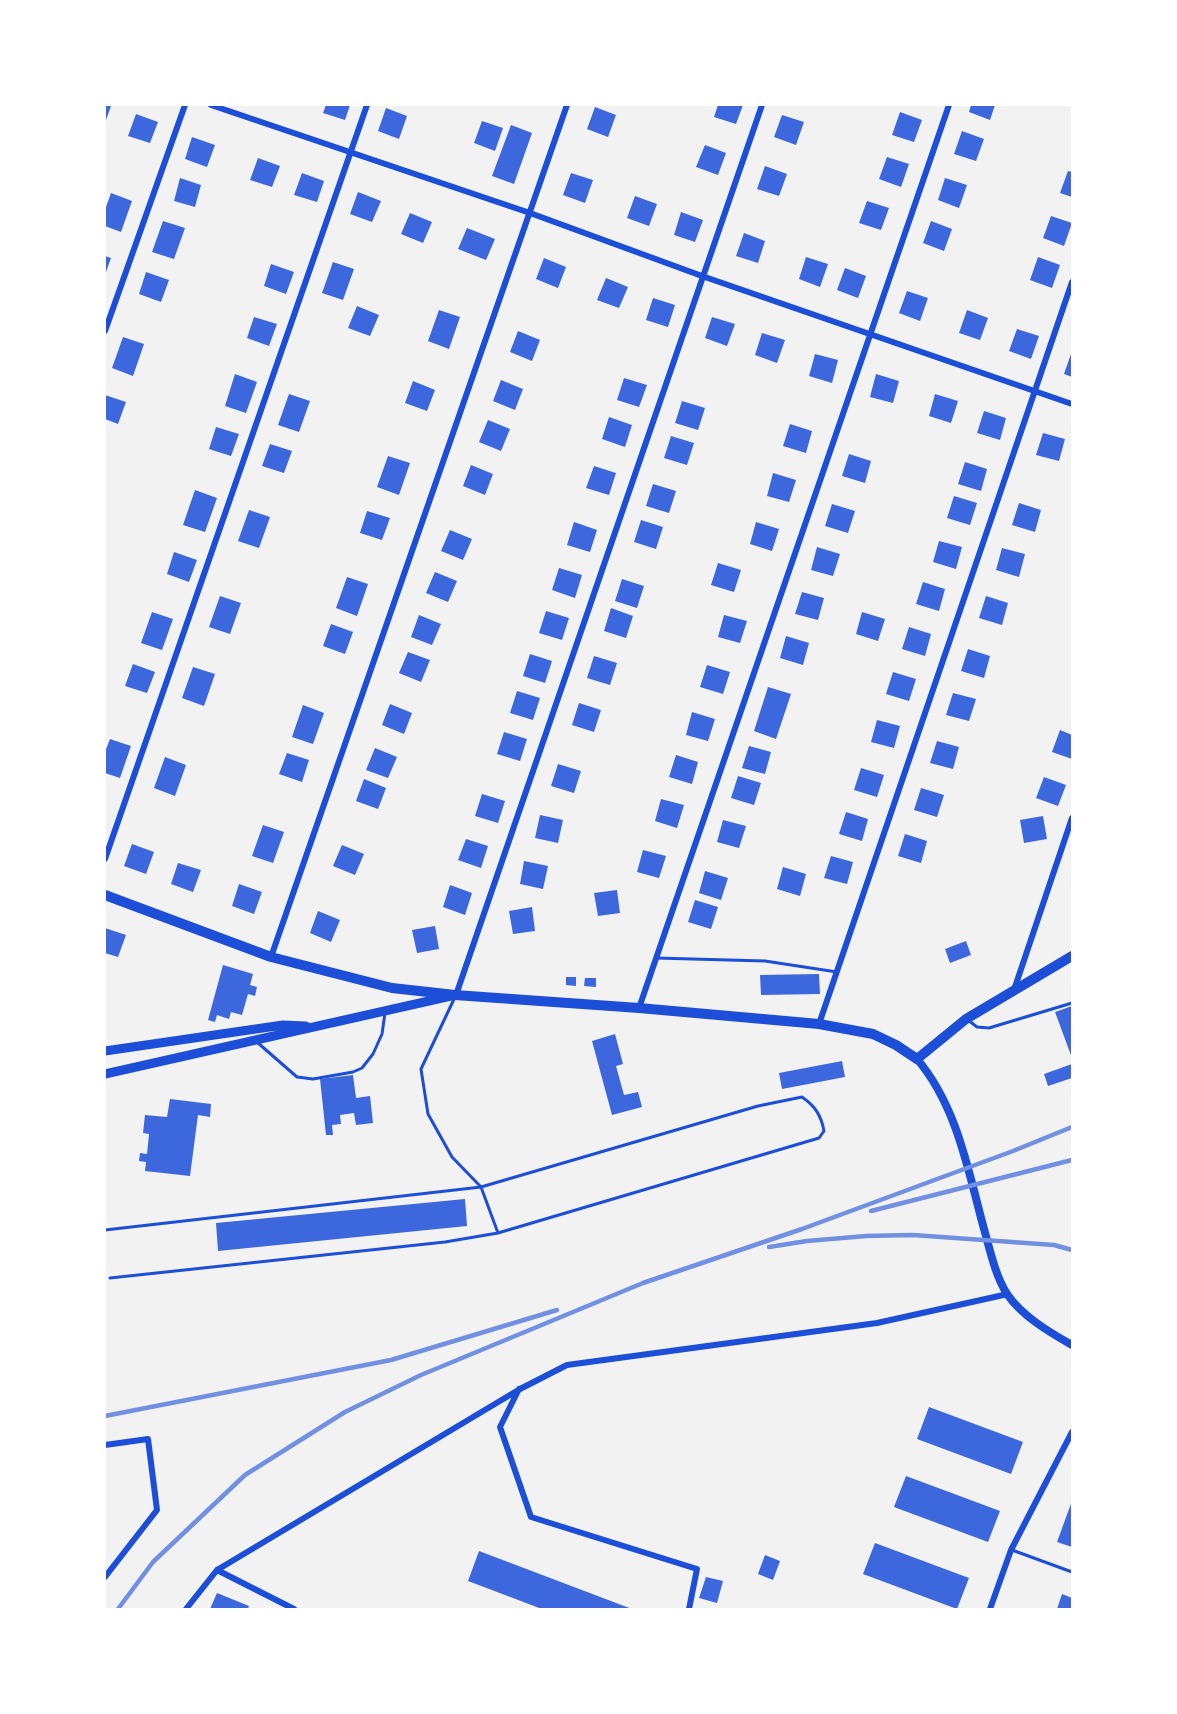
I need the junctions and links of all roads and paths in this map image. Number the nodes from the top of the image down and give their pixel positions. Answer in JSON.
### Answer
{"nodes":[{"id":1,"x":184,"y":105,"type":"edge"},
{"id":2,"x":211,"y":105,"type":"edge"},
{"id":3,"x":368,"y":105,"type":"edge"},
{"id":4,"x":567,"y":105,"type":"edge"},
{"id":5,"x":762,"y":105,"type":"edge"},
{"id":6,"x":949,"y":105,"type":"edge"},
{"id":7,"x":351,"y":152,"type":"junction"},
{"id":8,"x":530,"y":213,"type":"junction"},
{"id":9,"x":702,"y":276,"type":"junction"},
{"id":10,"x":1072,"y":282,"type":"edge"},
{"id":11,"x":105,"y":331,"type":"edge"},
{"id":12,"x":870,"y":334,"type":"junction"},
{"id":13,"x":1035,"y":390,"type":"junction"},
{"id":14,"x":1072,"y":404,"type":"edge"},
{"id":15,"x":1072,"y":818,"type":"edge"},
{"id":16,"x":105,"y":859,"type":"edge"},
{"id":17,"x":105,"y":895,"type":"edge"},
{"id":18,"x":1072,"y":956,"type":"edge"},
{"id":19,"x":271,"y":957,"type":"junction"},
{"id":20,"x":656,"y":958,"type":"junction"},
{"id":21,"x":837,"y":972,"type":"junction"},
{"id":22,"x":1014,"y":990,"type":"junction"},
{"id":23,"x":455,"y":995,"type":"junction"},
{"id":24,"x":1072,"y":1003,"type":"edge"},
{"id":25,"x":639,"y":1008,"type":"junction"},
{"id":26,"x":385,"y":1011,"type":"junction"},
{"id":27,"x":966,"y":1019,"type":"junction"},
{"id":28,"x":819,"y":1024,"type":"junction"},
{"id":29,"x":314,"y":1026,"type":"junction"},
{"id":30,"x":256,"y":1041,"type":"junction"},
{"id":31,"x":105,"y":1051,"type":"edge"},
{"id":32,"x":917,"y":1059,"type":"junction"},
{"id":33,"x":105,"y":1074,"type":"edge"},
{"id":34,"x":481,"y":1187,"type":"junction"},
{"id":35,"x":105,"y":1230,"type":"edge"},
{"id":36,"x":498,"y":1233,"type":"junction"},
{"id":37,"x":110,"y":1278,"type":"dead end"},
{"id":38,"x":1008,"y":1294,"type":"junction"},
{"id":39,"x":1072,"y":1345,"type":"edge"},
{"id":40,"x":520,"y":1389,"type":"junction"},
{"id":41,"x":1072,"y":1432,"type":"edge"},
{"id":42,"x":105,"y":1445,"type":"edge"},
{"id":43,"x":1011,"y":1550,"type":"junction"},
{"id":44,"x":217,"y":1570,"type":"junction"},
{"id":45,"x":1072,"y":1572,"type":"edge"},
{"id":46,"x":105,"y":1577,"type":"edge"},
{"id":47,"x":186,"y":1609,"type":"edge"},
{"id":48,"x":294,"y":1609,"type":"edge"},
{"id":49,"x":689,"y":1609,"type":"edge"},
{"id":50,"x":990,"y":1609,"type":"edge"}],
"edges":[{"from":1,"to":11,"type":"street"},
{"from":2,"to":7,"type":"street"},
{"from":3,"to":7,"type":"street"},
{"from":4,"to":8,"type":"street"},
{"from":5,"to":9,"type":"street"},
{"from":6,"to":12,"type":"street"},
{"from":7,"to":8,"type":"street"},
{"from":7,"to":16,"type":"street"},
{"from":8,"to":9,"type":"street"},
{"from":8,"to":19,"type":"street"},
{"from":9,"to":12,"type":"street"},
{"from":9,"to":23,"type":"street"},
{"from":10,"to":13,"type":"street"},
{"from":12,"to":13,"type":"street"},
{"from":12,"to":20,"type":"street"},
{"from":13,"to":14,"type":"street"},
{"from":13,"to":21,"type":"street"},
{"from":15,"to":22,"type":"street"},
{"from":17,"to":19,"type":"main road"},
{"from":18,"to":22,"type":"main road"},
{"from":19,"to":23,"type":"main road"},
{"from":20,"to":21,"type":"lane"},
{"from":20,"to":25,"type":"street"},
{"from":21,"to":28,"type":"street"},
{"from":22,"to":27,"type":"main road"},
{"from":23,"to":25,"type":"main road"},
{"from":23,"to":26,"type":"main road"},
{"from":23,"to":34,"type":"lane"},
{"from":24,"to":27,"type":"lane"},
{"from":25,"to":28,"type":"main road"},
{"from":26,"to":29,"type":"main road"},
{"from":26,"to":30,"type":"lane"},
{"from":27,"to":32,"type":"main road"},
{"from":28,"to":32,"type":"main road"},
{"from":29,"to":30,"type":"main road"},
{"from":29,"to":31,"type":"main road"},
{"from":30,"to":33,"type":"main road"},
{"from":32,"to":38,"type":"street"},
{"from":34,"to":35,"type":"lane"},
{"from":34,"to":36,"type":"lane"},
{"from":34,"to":36,"type":"lane"},
{"from":36,"to":37,"type":"lane"},
{"from":38,"to":39,"type":"street"},
{"from":38,"to":40,"type":"street"},
{"from":40,"to":44,"type":"street"},
{"from":40,"to":49,"type":"street"},
{"from":41,"to":43,"type":"street"},
{"from":42,"to":46,"type":"street"},
{"from":43,"to":45,"type":"lane"},
{"from":43,"to":50,"type":"street"},
{"from":44,"to":47,"type":"street"},
{"from":44,"to":48,"type":"street"}]}
